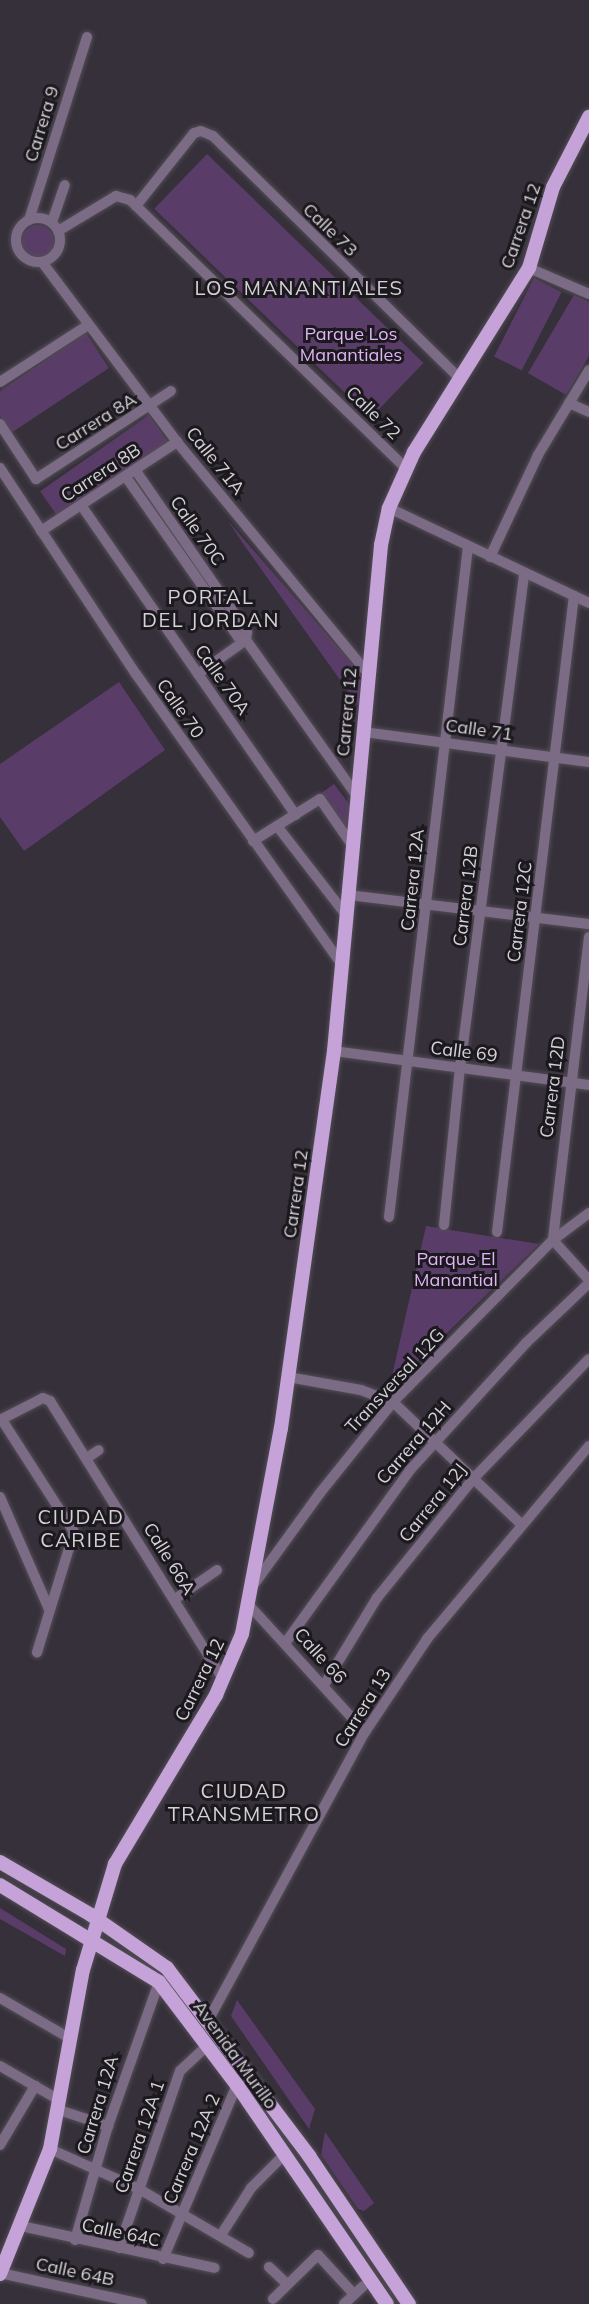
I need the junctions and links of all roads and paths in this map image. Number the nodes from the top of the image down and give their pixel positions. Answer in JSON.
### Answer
{"nodes":[{"id":1,"x":87,"y":37,"type":"dead end"},
{"id":2,"x":589,"y":117,"type":"edge"},
{"id":3,"x":65,"y":185,"type":"dead end"},
{"id":4,"x":136,"y":206,"type":"junction"},
{"id":5,"x":29,"y":220,"type":"junction"},
{"id":6,"x":55,"y":227,"type":"junction"},
{"id":7,"x":42,"y":262,"type":"junction"},
{"id":8,"x":529,"y":268,"type":"junction"},
{"id":9,"x":589,"y":294,"type":"edge"},
{"id":10,"x":88,"y":325,"type":"junction"},
{"id":11,"x":589,"y":370,"type":"edge"},
{"id":12,"x":460,"y":379,"type":"junction"},
{"id":13,"x":0,"y":382,"type":"edge"},
{"id":14,"x":171,"y":391,"type":"dead end"},
{"id":15,"x":569,"y":403,"type":"junction"},
{"id":16,"x":150,"y":407,"type":"junction"},
{"id":17,"x":589,"y":412,"type":"edge"},
{"id":18,"x":0,"y":424,"type":"edge"},
{"id":19,"x":177,"y":442,"type":"junction"},
{"id":20,"x":0,"y":468,"type":"edge"},
{"id":21,"x":406,"y":468,"type":"junction"},
{"id":22,"x":136,"y":471,"type":"junction"},
{"id":23,"x":126,"y":477,"type":"junction"},
{"id":24,"x":81,"y":505,"type":"junction"},
{"id":25,"x":389,"y":508,"type":"junction"},
{"id":26,"x":41,"y":531,"type":"junction"},
{"id":27,"x":468,"y":547,"type":"junction"},
{"id":28,"x":490,"y":557,"type":"junction"},
{"id":29,"x":524,"y":573,"type":"junction"},
{"id":30,"x":574,"y":596,"type":"junction"},
{"id":31,"x":589,"y":603,"type":"edge"},
{"id":32,"x":246,"y":640,"type":"junction"},
{"id":33,"x":198,"y":674,"type":"junction"},
{"id":34,"x":369,"y":675,"type":"junction"},
{"id":35,"x":364,"y":732,"type":"junction"},
{"id":36,"x":444,"y":742,"type":"junction"},
{"id":37,"x":500,"y":749,"type":"junction"},
{"id":38,"x":554,"y":757,"type":"junction"},
{"id":39,"x":589,"y":762,"type":"edge"},
{"id":40,"x":357,"y":796,"type":"junction"},
{"id":41,"x":296,"y":815,"type":"junction"},
{"id":42,"x":277,"y":826,"type":"junction"},
{"id":43,"x":253,"y":842,"type":"junction"},
{"id":44,"x":352,"y":845,"type":"junction"},
{"id":45,"x":348,"y":895,"type":"junction"},
{"id":46,"x":427,"y":903,"type":"junction"},
{"id":47,"x":482,"y":909,"type":"junction"},
{"id":48,"x":346,"y":915,"type":"junction"},
{"id":49,"x":536,"y":917,"type":"junction"},
{"id":50,"x":589,"y":924,"type":"edge"},
{"id":51,"x":589,"y":937,"type":"edge"},
{"id":52,"x":341,"y":964,"type":"junction"},
{"id":53,"x":334,"y":1051,"type":"junction"},
{"id":54,"x":407,"y":1061,"type":"junction"},
{"id":55,"x":460,"y":1068,"type":"junction"},
{"id":56,"x":516,"y":1075,"type":"junction"},
{"id":57,"x":569,"y":1082,"type":"junction"},
{"id":58,"x":589,"y":1085,"type":"edge"},
{"id":59,"x":589,"y":1213,"type":"edge"},
{"id":60,"x":389,"y":1217,"type":"dead end"},
{"id":61,"x":444,"y":1224,"type":"dead end"},
{"id":62,"x":497,"y":1232,"type":"dead end"},
{"id":63,"x":553,"y":1240,"type":"junction"},
{"id":64,"x":589,"y":1282,"type":"edge"},
{"id":65,"x":589,"y":1359,"type":"edge"},
{"id":66,"x":288,"y":1377,"type":"junction"},
{"id":67,"x":393,"y":1402,"type":"junction"},
{"id":68,"x":1,"y":1420,"type":"edge"},
{"id":69,"x":435,"y":1441,"type":"junction"},
{"id":70,"x":589,"y":1446,"type":"edge"},
{"id":71,"x":99,"y":1450,"type":"dead end"},
{"id":72,"x":87,"y":1458,"type":"junction"},
{"id":73,"x":474,"y":1478,"type":"junction"},
{"id":74,"x":0,"y":1497,"type":"edge"},
{"id":75,"x":521,"y":1524,"type":"junction"},
{"id":76,"x":217,"y":1570,"type":"dead end"},
{"id":77,"x":248,"y":1598,"type":"junction"},
{"id":78,"x":175,"y":1599,"type":"junction"},
{"id":79,"x":49,"y":1609,"type":"junction"},
{"id":80,"x":286,"y":1642,"type":"junction"},
{"id":81,"x":37,"y":1652,"type":"dead end"},
{"id":82,"x":224,"y":1679,"type":"junction"},
{"id":83,"x":324,"y":1685,"type":"junction"},
{"id":84,"x":365,"y":1732,"type":"junction"},
{"id":85,"x":0,"y":1862,"type":"edge"},
{"id":86,"x":0,"y":1885,"type":"edge"},
{"id":87,"x":96,"y":1919,"type":"junction"},
{"id":88,"x":91,"y":1938,"type":"junction"},
{"id":89,"x":159,"y":1982,"type":"junction"},
{"id":90,"x":0,"y":1998,"type":"edge"},
{"id":91,"x":209,"y":2019,"type":"junction"},
{"id":92,"x":71,"y":2039,"type":"junction"},
{"id":93,"x":207,"y":2046,"type":"junction"},
{"id":94,"x":0,"y":2066,"type":"edge"},
{"id":95,"x":237,"y":2085,"type":"junction"},
{"id":96,"x":35,"y":2086,"type":"junction"},
{"id":97,"x":60,"y":2105,"type":"junction"},
{"id":98,"x":108,"y":2126,"type":"junction"},
{"id":99,"x":0,"y":2145,"type":"edge"},
{"id":100,"x":50,"y":2149,"type":"junction"},
{"id":101,"x":284,"y":2155,"type":"junction"},
{"id":102,"x":96,"y":2171,"type":"junction"},
{"id":103,"x":139,"y":2189,"type":"junction"},
{"id":104,"x":183,"y":2214,"type":"junction"},
{"id":105,"x":21,"y":2226,"type":"junction"},
{"id":106,"x":221,"y":2235,"type":"junction"},
{"id":107,"x":75,"y":2240,"type":"junction"},
{"id":108,"x":119,"y":2248,"type":"junction"},
{"id":109,"x":5,"y":2251,"type":"edge"},
{"id":110,"x":249,"y":2253,"type":"dead end"},
{"id":111,"x":163,"y":2259,"type":"junction"},
{"id":112,"x":269,"y":2267,"type":"dead end"},
{"id":113,"x":215,"y":2268,"type":"dead end"},
{"id":114,"x":0,"y":2273,"type":"edge"},
{"id":115,"x":287,"y":2284,"type":"junction"},
{"id":116,"x":363,"y":2286,"type":"dead end"},
{"id":117,"x":396,"y":2286,"type":"junction"},
{"id":118,"x":353,"y":2293,"type":"junction"},
{"id":119,"x":273,"y":2299,"type":"dead end"},
{"id":120,"x":383,"y":2300,"type":"edge"},
{"id":121,"x":142,"y":2304,"type":"edge"},
{"id":122,"x":344,"y":2304,"type":"edge"},
{"id":123,"x":409,"y":2304,"type":"edge"}],
"edges":[{"from":1,"to":5,"type":"street","name":"Carrera 9"},
{"from":2,"to":8,"type":"main road","name":"Carrera 12"},
{"from":3,"to":6,"type":"street"},
{"from":4,"to":6,"type":"street"},
{"from":4,"to":12,"type":"street","name":"Calle 73"},
{"from":4,"to":21,"type":"street","name":"Calle 72"},
{"from":5,"to":6,"type":"street"},
{"from":5,"to":7,"type":"street"},
{"from":6,"to":7,"type":"street"},
{"from":7,"to":10,"type":"street","name":"Calle 71A"},
{"from":8,"to":9,"type":"street"},
{"from":8,"to":12,"type":"main road","name":"Carrera 12"},
{"from":10,"to":13,"type":"street"},
{"from":10,"to":16,"type":"street","name":"Calle 71A"},
{"from":11,"to":15,"type":"street"},
{"from":12,"to":21,"type":"main road","name":"Carrera 12"},
{"from":14,"to":16,"type":"street","name":"Carrera 8A"},
{"from":15,"to":17,"type":"street"},
{"from":15,"to":28,"type":"street"},
{"from":16,"to":18,"type":"street","name":"Carrera 8A"},
{"from":16,"to":19,"type":"street","name":"Calle 71A"},
{"from":19,"to":22,"type":"street","name":"Carrera 8B"},
{"from":19,"to":34,"type":"street","name":"Calle 71A"},
{"from":20,"to":26,"type":"street","name":"Calle 70"},
{"from":21,"to":25,"type":"main road","name":"Carrera 12"},
{"from":22,"to":23,"type":"street","name":"Carrera 8B"},
{"from":22,"to":32,"type":"street","name":"Calle 70C"},
{"from":23,"to":24,"type":"street","name":"Carrera 8B"},
{"from":23,"to":32,"type":"street","name":"Calle 70C"},
{"from":24,"to":26,"type":"street","name":"Carrera 8B"},
{"from":24,"to":33,"type":"street","name":"Calle 70A"},
{"from":25,"to":27,"type":"street"},
{"from":25,"to":34,"type":"main road","name":"Carrera 12"},
{"from":26,"to":43,"type":"street","name":"Calle 70"},
{"from":27,"to":28,"type":"street"},
{"from":27,"to":36,"type":"street","name":"Carrera 12A"},
{"from":28,"to":29,"type":"street"},
{"from":29,"to":30,"type":"street"},
{"from":29,"to":37,"type":"street","name":"Carrera 12B"},
{"from":30,"to":31,"type":"street"},
{"from":30,"to":38,"type":"street","name":"Carrera 12C"},
{"from":32,"to":33,"type":"street"},
{"from":32,"to":40,"type":"street","name":"Calle 70C"},
{"from":33,"to":41,"type":"street","name":"Calle 70A"},
{"from":34,"to":35,"type":"main road","name":"Carrera 12"},
{"from":35,"to":36,"type":"street","name":"Calle 71"},
{"from":35,"to":40,"type":"main road","name":"Carrera 12"},
{"from":36,"to":37,"type":"street","name":"Calle 71"},
{"from":36,"to":46,"type":"street","name":"Carrera 12A"},
{"from":37,"to":38,"type":"street","name":"Calle 71"},
{"from":37,"to":47,"type":"street","name":"Carrera 12B"},
{"from":38,"to":39,"type":"street","name":"Calle 71"},
{"from":38,"to":49,"type":"street","name":"Carrera 12C"},
{"from":40,"to":44,"type":"main road","name":"Carrera 12"},
{"from":41,"to":42,"type":"street"},
{"from":41,"to":44,"type":"street"},
{"from":42,"to":43,"type":"street"},
{"from":42,"to":48,"type":"street"},
{"from":43,"to":52,"type":"street","name":"Calle 70"},
{"from":44,"to":45,"type":"main road","name":"Carrera 12"},
{"from":45,"to":46,"type":"street"},
{"from":45,"to":48,"type":"main road","name":"Carrera 12"},
{"from":46,"to":47,"type":"street"},
{"from":46,"to":54,"type":"street","name":"Carrera 12A"},
{"from":47,"to":49,"type":"street"},
{"from":47,"to":55,"type":"street","name":"Carrera 12B"},
{"from":48,"to":52,"type":"main road","name":"Carrera 12"},
{"from":49,"to":50,"type":"street"},
{"from":49,"to":56,"type":"street","name":"Carrera 12C"},
{"from":51,"to":57,"type":"street","name":"Carrera 12D"},
{"from":52,"to":53,"type":"main road","name":"Carrera 12"},
{"from":53,"to":54,"type":"street","name":"Calle 69"},
{"from":53,"to":66,"type":"main road","name":"Carrera 12"},
{"from":54,"to":55,"type":"street","name":"Calle 69"},
{"from":54,"to":60,"type":"street","name":"Carrera 12A"},
{"from":55,"to":56,"type":"street","name":"Calle 69"},
{"from":55,"to":61,"type":"street","name":"Carrera 12B"},
{"from":56,"to":57,"type":"street","name":"Calle 69"},
{"from":56,"to":62,"type":"street","name":"Carrera 12C"},
{"from":57,"to":58,"type":"street","name":"Calle 69"},
{"from":57,"to":63,"type":"street","name":"Carrera 12D"},
{"from":59,"to":63,"type":"street","name":"Transversal 12G"},
{"from":63,"to":64,"type":"street"},
{"from":63,"to":67,"type":"street","name":"Transversal 12G"},
{"from":64,"to":69,"type":"street","name":"Carrera 12H"},
{"from":65,"to":73,"type":"street","name":"Carrera 12J"},
{"from":66,"to":67,"type":"street"},
{"from":66,"to":77,"type":"main road","name":"Carrera 12"},
{"from":67,"to":69,"type":"street"},
{"from":67,"to":77,"type":"street","name":"Transversal 12G"},
{"from":68,"to":72,"type":"street","name":"Calle 66A"},
{"from":68,"to":79,"type":"street"},
{"from":69,"to":73,"type":"street"},
{"from":69,"to":80,"type":"street","name":"Carrera 12H"},
{"from":70,"to":75,"type":"street","name":"Carrera 13"},
{"from":71,"to":72,"type":"street"},
{"from":72,"to":78,"type":"street","name":"Calle 66A"},
{"from":73,"to":75,"type":"street"},
{"from":73,"to":83,"type":"street","name":"Carrera 12J"},
{"from":74,"to":79,"type":"street"},
{"from":75,"to":84,"type":"street","name":"Carrera 13"},
{"from":76,"to":78,"type":"street"},
{"from":77,"to":80,"type":"street","name":"Calle 66"},
{"from":77,"to":82,"type":"main road","name":"Carrera 12"},
{"from":78,"to":82,"type":"street","name":"Calle 66A"},
{"from":79,"to":81,"type":"street"},
{"from":80,"to":83,"type":"street","name":"Calle 66"},
{"from":82,"to":87,"type":"main road","name":"Carrera 12"},
{"from":83,"to":84,"type":"street","name":"Calle 66"},
{"from":84,"to":91,"type":"street","name":"Carrera 13"},
{"from":85,"to":87,"type":"main road"},
{"from":86,"to":88,"type":"main road","name":"Avenida Murillo"},
{"from":87,"to":88,"type":"main road","name":"Carrera 12"},
{"from":87,"to":91,"type":"main road","name":"Avenida Murillo"},
{"from":88,"to":89,"type":"main road","name":"Avenida Murillo"},
{"from":88,"to":92,"type":"main road","name":"Carrera 12"},
{"from":89,"to":93,"type":"main road","name":"Avenida Murillo"},
{"from":89,"to":98,"type":"street","name":"Carrera 12A"},
{"from":90,"to":92,"type":"street"},
{"from":91,"to":117,"type":"main road","name":"Avenida Murillo"},
{"from":92,"to":97,"type":"main road","name":"Carrera 12"},
{"from":93,"to":95,"type":"main road","name":"Avenida Murillo"},
{"from":93,"to":103,"type":"street","name":"Carrera 12A 1"},
{"from":94,"to":96,"type":"street"},
{"from":95,"to":101,"type":"main road","name":"Avenida Murillo"},
{"from":95,"to":104,"type":"street","name":"Carrera 12A 2"},
{"from":96,"to":97,"type":"street"},
{"from":96,"to":99,"type":"street"},
{"from":97,"to":98,"type":"street"},
{"from":97,"to":100,"type":"main road","name":"Carrera 12"},
{"from":98,"to":102,"type":"street","name":"Carrera 12A"},
{"from":100,"to":102,"type":"street"},
{"from":100,"to":105,"type":"main road","name":"Carrera 12"},
{"from":101,"to":106,"type":"street"},
{"from":101,"to":120,"type":"main road","name":"Avenida Murillo"},
{"from":102,"to":103,"type":"street"},
{"from":102,"to":107,"type":"street","name":"Carrera 12A"},
{"from":103,"to":104,"type":"street"},
{"from":103,"to":108,"type":"street","name":"Carrera 12A 1"},
{"from":104,"to":106,"type":"street"},
{"from":104,"to":111,"type":"street","name":"Carrera 12A 2"},
{"from":105,"to":107,"type":"street","name":"Calle 64C"},
{"from":105,"to":109,"type":"main road","name":"Carrera 12"},
{"from":106,"to":110,"type":"street"},
{"from":107,"to":108,"type":"street","name":"Calle 64C"},
{"from":108,"to":111,"type":"street","name":"Calle 64C"},
{"from":109,"to":114,"type":"main road","name":"Carrera 12"},
{"from":111,"to":113,"type":"street","name":"Calle 64C"},
{"from":112,"to":115,"type":"street"},
{"from":114,"to":121,"type":"street","name":"Calle 64B"},
{"from":115,"to":118,"type":"street"},
{"from":115,"to":119,"type":"street"},
{"from":116,"to":118,"type":"street"},
{"from":117,"to":120,"type":"main road"},
{"from":117,"to":123,"type":"main road","name":"Avenida Murillo"},
{"from":118,"to":122,"type":"street"}]}
